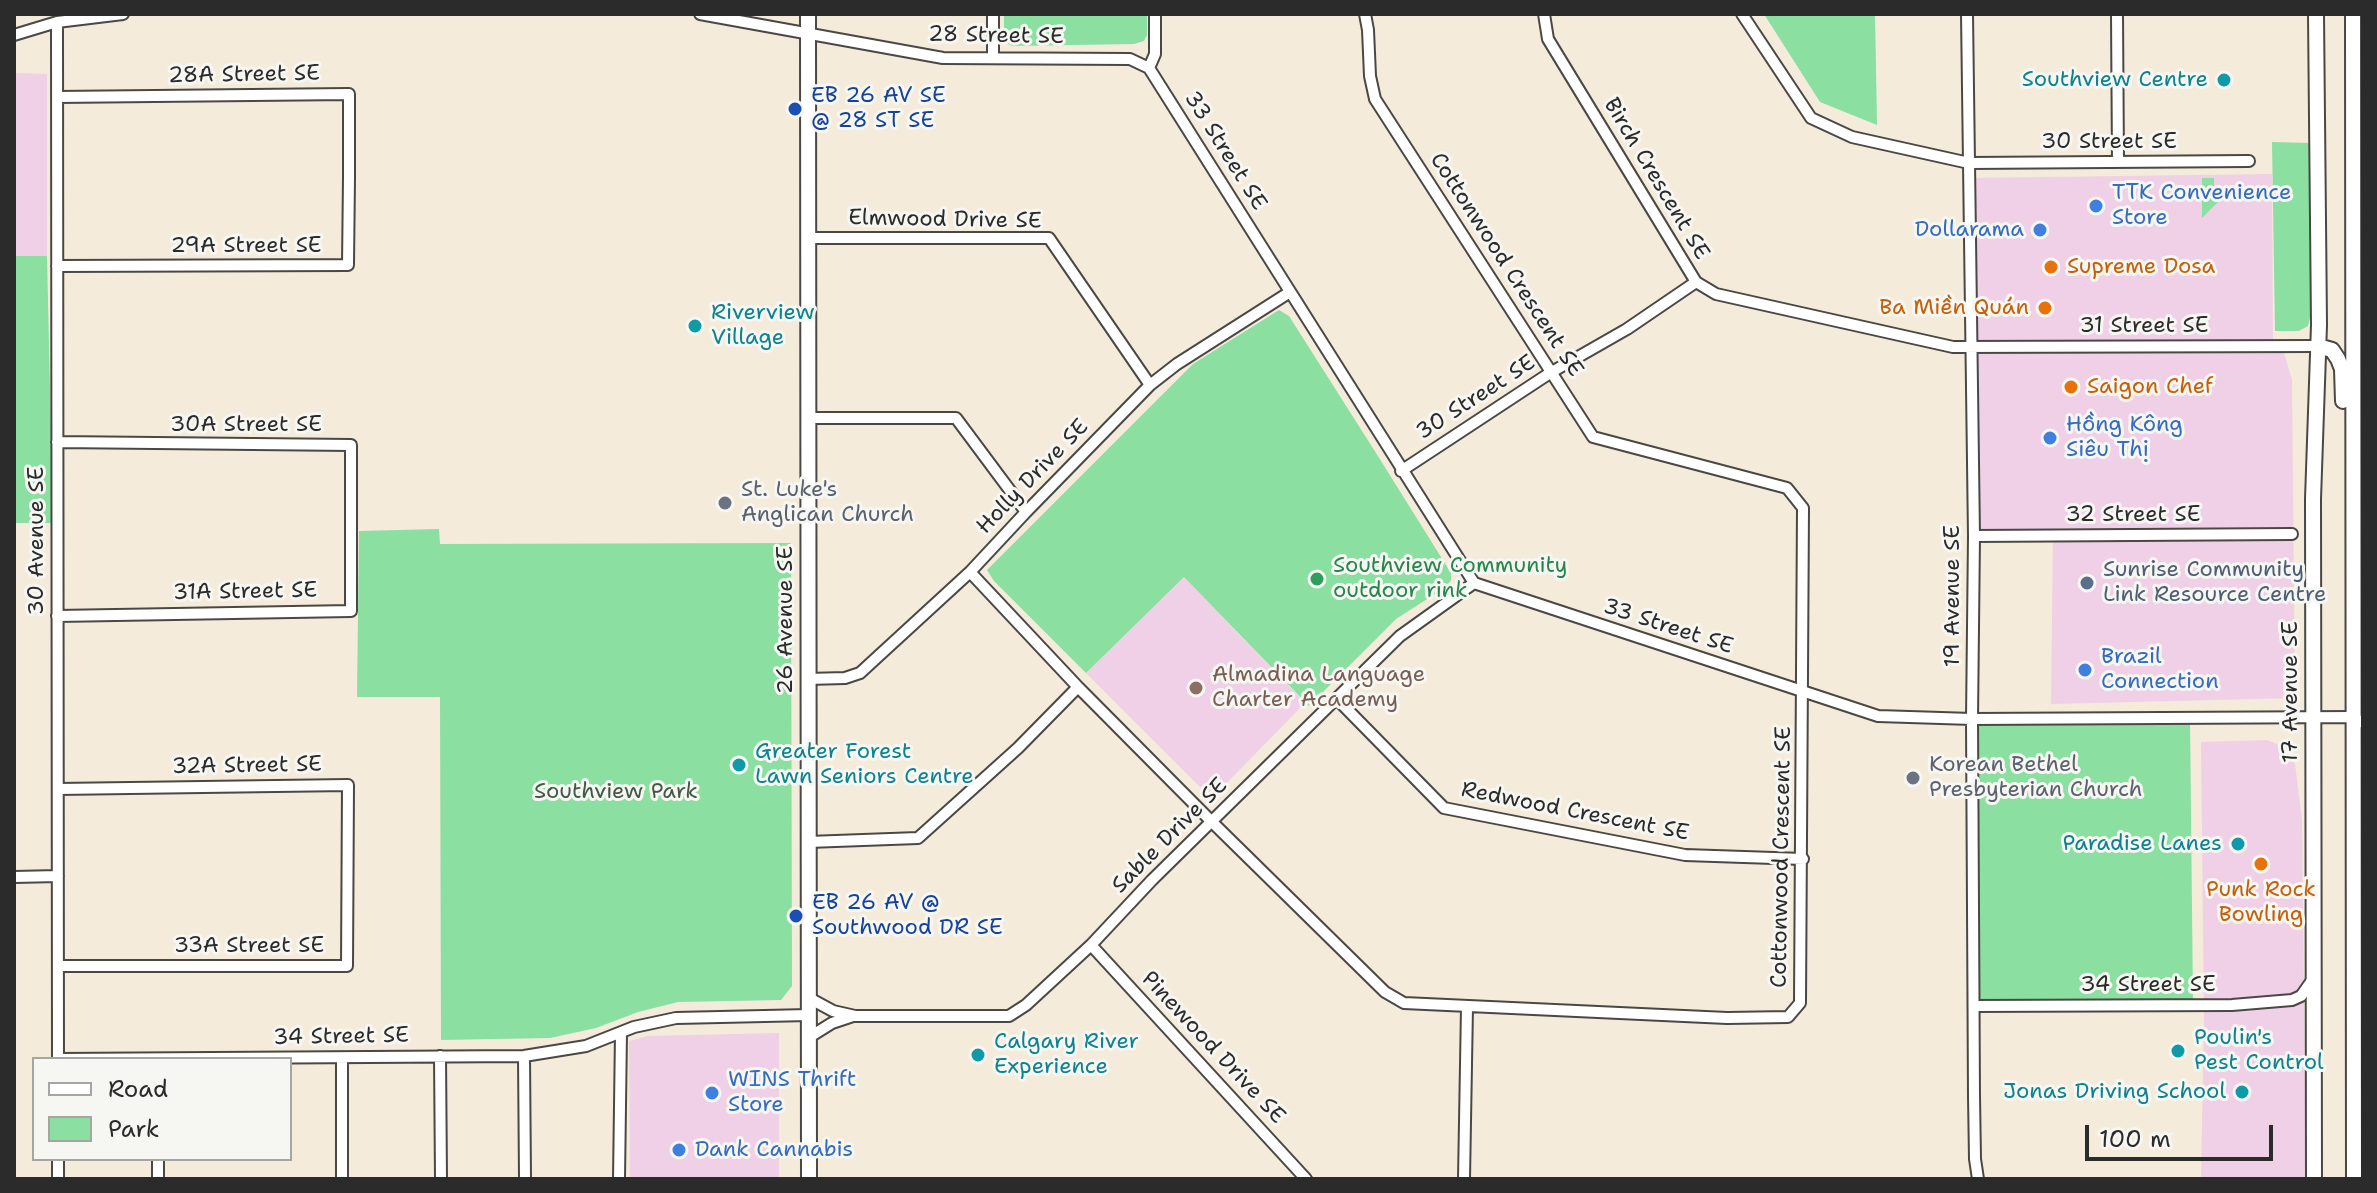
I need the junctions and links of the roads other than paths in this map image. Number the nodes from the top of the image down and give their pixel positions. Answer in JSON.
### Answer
{"nodes":[{"id":1,"x":123,"y":14,"type":"edge"},
{"id":2,"x":700,"y":14,"type":"edge"},
{"id":3,"x":808,"y":14,"type":"edge"},
{"id":4,"x":993,"y":14,"type":"edge"},
{"id":5,"x":1155,"y":14,"type":"edge"},
{"id":6,"x":1365,"y":14,"type":"edge"},
{"id":7,"x":1742,"y":14,"type":"edge"},
{"id":8,"x":1967,"y":14,"type":"edge"},
{"id":9,"x":2117,"y":14,"type":"edge"},
{"id":10,"x":2316,"y":14,"type":"edge"},
{"id":11,"x":2353,"y":14,"type":"edge"},
{"id":12,"x":1546,"y":15,"type":"edge"},
{"id":13,"x":57,"y":22,"type":"junction"},
{"id":14,"x":14,"y":35,"type":"edge"},
{"id":15,"x":808,"y":35,"type":"junction"},
{"id":16,"x":993,"y":57,"type":"junction"},
{"id":17,"x":1149,"y":68,"type":"junction"},
{"id":18,"x":57,"y":97,"type":"junction"},
{"id":19,"x":2249,"y":161,"type":"dead end"},
{"id":20,"x":2118,"y":162,"type":"junction"},
{"id":21,"x":1969,"y":163,"type":"junction"},
{"id":22,"x":349,"y":177,"type":"joint"},
{"id":23,"x":807,"y":238,"type":"junction"},
{"id":24,"x":57,"y":266,"type":"junction"},
{"id":25,"x":1696,"y":282,"type":"junction"},
{"id":26,"x":1290,"y":292,"type":"junction"},
{"id":27,"x":2318,"y":346,"type":"junction"},
{"id":28,"x":1971,"y":347,"type":"junction"},
{"id":29,"x":1550,"y":373,"type":"junction"},
{"id":30,"x":1150,"y":385,"type":"junction"},
{"id":31,"x":809,"y":418,"type":"junction"},
{"id":32,"x":57,"y":442,"type":"junction"},
{"id":33,"x":2353,"y":462,"type":"junction"},
{"id":34,"x":1401,"y":471,"type":"junction"},
{"id":35,"x":1026,"y":512,"type":"junction"},
{"id":36,"x":351,"y":528,"type":"joint"},
{"id":37,"x":2292,"y":534,"type":"dead end"},
{"id":38,"x":1974,"y":536,"type":"junction"},
{"id":39,"x":970,"y":572,"type":"junction"},
{"id":40,"x":1474,"y":583,"type":"junction"},
{"id":41,"x":57,"y":616,"type":"junction"},
{"id":42,"x":807,"y":679,"type":"junction"},
{"id":43,"x":1078,"y":687,"type":"junction"},
{"id":44,"x":1803,"y":692,"type":"junction"},
{"id":45,"x":1337,"y":699,"type":"junction"},
{"id":46,"x":2360,"y":717,"type":"edge"},
{"id":47,"x":2313,"y":718,"type":"junction"},
{"id":48,"x":1972,"y":719,"type":"junction"},
{"id":49,"x":58,"y":789,"type":"junction"},
{"id":50,"x":1212,"y":822,"type":"junction"},
{"id":51,"x":808,"y":842,"type":"junction"},
{"id":52,"x":1803,"y":859,"type":"junction"},
{"id":53,"x":348,"y":874,"type":"joint"},
{"id":54,"x":58,"y":876,"type":"junction"},
{"id":55,"x":14,"y":877,"type":"edge"},
{"id":56,"x":1091,"y":945,"type":"junction"},
{"id":57,"x":58,"y":966,"type":"junction"},
{"id":58,"x":2313,"y":979,"type":"junction"},
{"id":59,"x":2358,"y":979,"type":"edge"},
{"id":60,"x":809,"y":998,"type":"junction"},
{"id":61,"x":1974,"y":1006,"type":"junction"},
{"id":62,"x":1467,"y":1007,"type":"junction"},
{"id":63,"x":809,"y":1015,"type":"junction"},
{"id":64,"x":855,"y":1016,"type":"junction"},
{"id":65,"x":621,"y":1033,"type":"junction"},
{"id":66,"x":808,"y":1038,"type":"junction"},
{"id":67,"x":440,"y":1056,"type":"junction"},
{"id":68,"x":524,"y":1056,"type":"junction"},
{"id":69,"x":58,"y":1057,"type":"edge"},
{"id":70,"x":292,"y":1058,"type":"edge"},
{"id":71,"x":342,"y":1058,"type":"junction"},
{"id":72,"x":342,"y":1179,"type":"edge"},
{"id":73,"x":441,"y":1179,"type":"edge"},
{"id":74,"x":525,"y":1179,"type":"edge"},
{"id":75,"x":619,"y":1179,"type":"edge"},
{"id":76,"x":809,"y":1179,"type":"edge"},
{"id":77,"x":1306,"y":1179,"type":"edge"},
{"id":78,"x":1464,"y":1179,"type":"edge"},
{"id":79,"x":1978,"y":1179,"type":"edge"},
{"id":80,"x":2314,"y":1179,"type":"edge"},
{"id":81,"x":2354,"y":1179,"type":"edge"}],
"edges":[{"from":1,"to":13,"type":"street"},
{"from":2,"to":15,"type":"street","name":"28 Street SE"},
{"from":3,"to":15,"type":"main road","name":"26 Avenue SE"},
{"from":4,"to":16,"type":"street"},
{"from":5,"to":17,"type":"street"},
{"from":6,"to":29,"type":"street","name":"Cottonwood Crescent SE"},
{"from":7,"to":21,"type":"street","name":"30 Street SE"},
{"from":8,"to":21,"type":"street","name":"19 Avenue SE"},
{"from":9,"to":20,"type":"street"},
{"from":10,"to":27,"type":"main road","name":"17 Avenue SE"},
{"from":11,"to":33,"type":"main road"},
{"from":12,"to":25,"type":"street","name":"Birch Crescent SE"},
{"from":13,"to":14,"type":"street"},
{"from":13,"to":18,"type":"street","name":"30 Avenue SE"},
{"from":15,"to":16,"type":"street","name":"28 Street SE"},
{"from":15,"to":23,"type":"main road","name":"26 Avenue SE"},
{"from":16,"to":17,"type":"street","name":"28 Street SE"},
{"from":17,"to":26,"type":"street","name":"33 Street SE"},
{"from":18,"to":22,"type":"street","name":"28A Street SE"},
{"from":18,"to":24,"type":"street","name":"30 Avenue SE"},
{"from":19,"to":20,"type":"street","name":"30 Street SE"},
{"from":20,"to":21,"type":"street","name":"30 Street SE"},
{"from":21,"to":28,"type":"street","name":"19 Avenue SE"},
{"from":22,"to":24,"type":"street","name":"29A Street SE"},
{"from":23,"to":30,"type":"street","name":"Elmwood Drive SE"},
{"from":23,"to":31,"type":"main road","name":"26 Avenue SE"},
{"from":24,"to":32,"type":"street","name":"30 Avenue SE"},
{"from":25,"to":28,"type":"street","name":"Birch Crescent SE"},
{"from":25,"to":29,"type":"street","name":"30 Street SE"},
{"from":26,"to":30,"type":"street","name":"Holly Drive SE"},
{"from":26,"to":34,"type":"street","name":"33 Street SE"},
{"from":27,"to":28,"type":"street","name":"31 Street SE"},
{"from":27,"to":33,"type":"main road"},
{"from":27,"to":47,"type":"main road","name":"17 Avenue SE"},
{"from":28,"to":38,"type":"street","name":"19 Avenue SE"},
{"from":29,"to":34,"type":"street","name":"30 Street SE"},
{"from":29,"to":44,"type":"street","name":"Cottonwood Crescent SE"},
{"from":30,"to":35,"type":"street","name":"Holly Drive SE"},
{"from":31,"to":35,"type":"street"},
{"from":31,"to":42,"type":"main road","name":"26 Avenue SE"},
{"from":32,"to":36,"type":"street","name":"30A Street SE"},
{"from":32,"to":41,"type":"street","name":"30 Avenue SE"},
{"from":33,"to":46,"type":"main road"},
{"from":34,"to":40,"type":"street","name":"33 Street SE"},
{"from":35,"to":39,"type":"street","name":"Holly Drive SE"},
{"from":36,"to":41,"type":"street","name":"31A Street SE"},
{"from":37,"to":38,"type":"street","name":"32 Street SE"},
{"from":38,"to":48,"type":"street","name":"19 Avenue SE"},
{"from":39,"to":42,"type":"street","name":"Holly Drive SE"},
{"from":39,"to":43,"type":"street","name":"Cottonwood Crescent SE"},
{"from":40,"to":44,"type":"street","name":"33 Street SE"},
{"from":40,"to":45,"type":"street","name":"Sable Drive SE"},
{"from":41,"to":49,"type":"street","name":"30 Avenue SE"},
{"from":42,"to":51,"type":"main road","name":"26 Avenue SE"},
{"from":43,"to":50,"type":"street","name":"Cottonwood Crescent SE"},
{"from":43,"to":51,"type":"street"},
{"from":44,"to":48,"type":"street","name":"33 Street SE"},
{"from":44,"to":52,"type":"street","name":"Cottonwood Crescent SE"},
{"from":45,"to":50,"type":"street","name":"Sable Drive SE"},
{"from":45,"to":52,"type":"street","name":"Redwood Crescent SE"},
{"from":46,"to":47,"type":"street","name":"33 Street SE"},
{"from":46,"to":59,"type":"main road"},
{"from":47,"to":48,"type":"street","name":"33 Street SE"},
{"from":47,"to":58,"type":"main road","name":"17 Avenue SE"},
{"from":48,"to":61,"type":"street","name":"19 Avenue SE"},
{"from":49,"to":53,"type":"street","name":"32A Street SE"},
{"from":49,"to":54,"type":"street","name":"30 Avenue SE"},
{"from":50,"to":56,"type":"street","name":"Sable Drive SE"},
{"from":50,"to":62,"type":"street","name":"Cottonwood Crescent SE"},
{"from":51,"to":60,"type":"main road","name":"26 Avenue SE"},
{"from":52,"to":62,"type":"street","name":"Cottonwood Crescent SE"},
{"from":53,"to":57,"type":"street","name":"33A Street SE"},
{"from":54,"to":55,"type":"street"},
{"from":54,"to":57,"type":"street","name":"30 Avenue SE"},
{"from":56,"to":64,"type":"street","name":"Sable Drive SE"},
{"from":56,"to":77,"type":"street","name":"Pinewood Drive SE"},
{"from":57,"to":69,"type":"street","name":"30 Avenue SE"},
{"from":58,"to":61,"type":"street","name":"34 Street SE"},
{"from":58,"to":80,"type":"main road","name":"17 Avenue SE"},
{"from":59,"to":81,"type":"main road"},
{"from":60,"to":63,"type":"main road","name":"26 Avenue SE"},
{"from":60,"to":64,"type":"street","name":"Sable Drive SE"},
{"from":61,"to":79,"type":"street","name":"19 Avenue SE"},
{"from":62,"to":78,"type":"street"},
{"from":63,"to":65,"type":"street"},
{"from":63,"to":66,"type":"main road","name":"26 Avenue SE"},
{"from":64,"to":66,"type":"street","name":"Sable Drive SE"},
{"from":65,"to":68,"type":"street","name":"34 Street SE"},
{"from":65,"to":75,"type":"street"},
{"from":66,"to":76,"type":"main road","name":"26 Avenue SE"},
{"from":67,"to":68,"type":"street","name":"34 Street SE"},
{"from":67,"to":71,"type":"street","name":"34 Street SE"},
{"from":67,"to":73,"type":"street"},
{"from":68,"to":74,"type":"street"},
{"from":70,"to":71,"type":"street","name":"34 Street SE"},
{"from":71,"to":72,"type":"street"}]}
